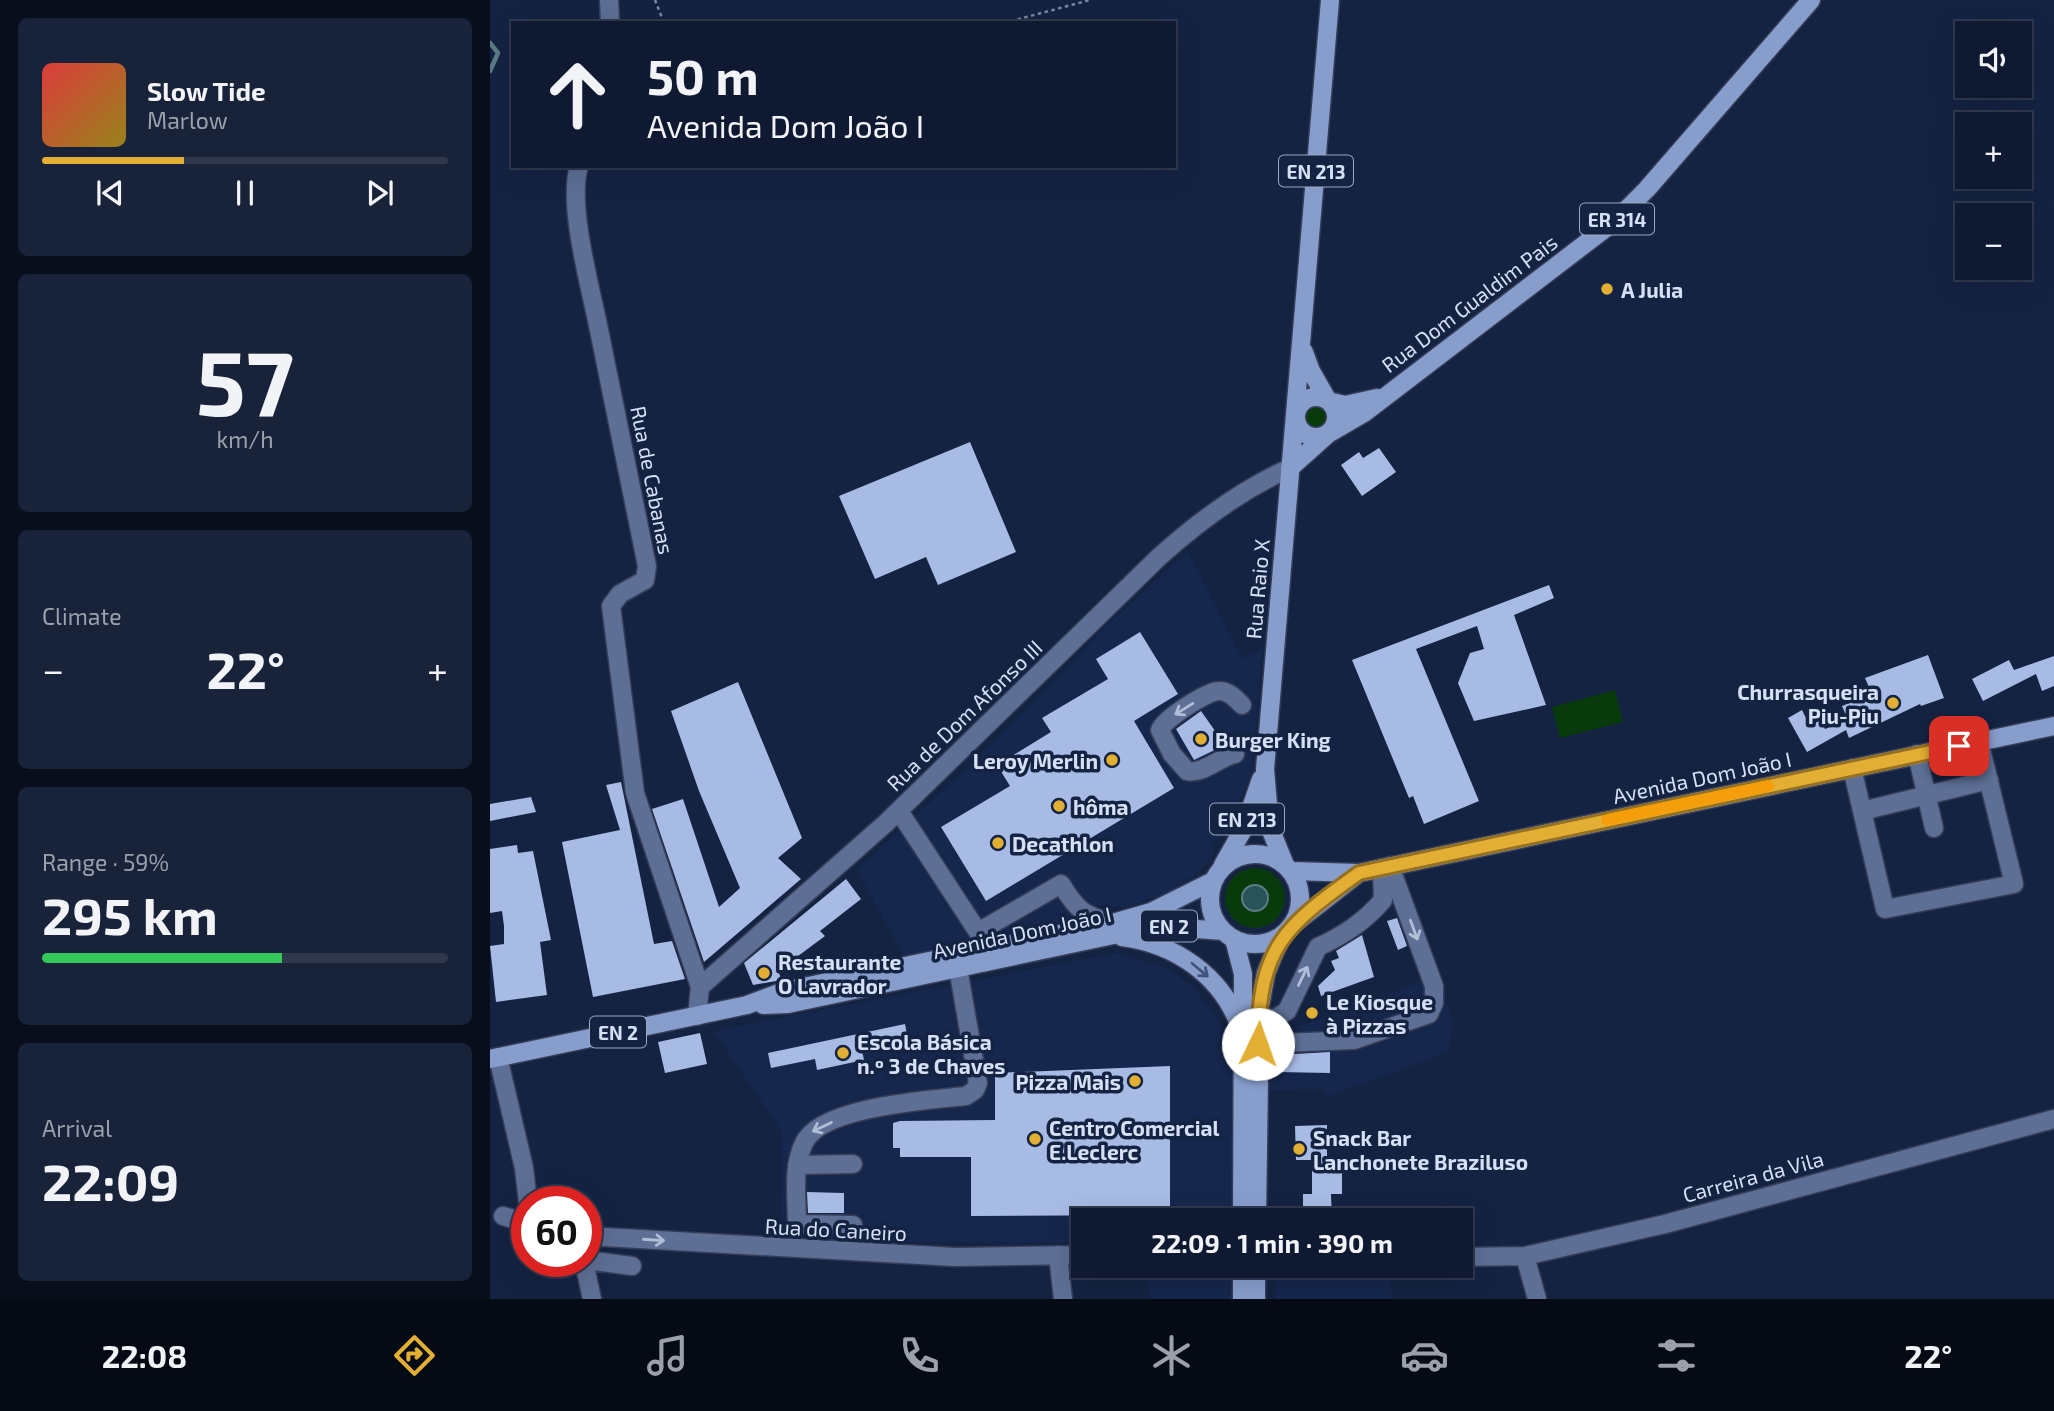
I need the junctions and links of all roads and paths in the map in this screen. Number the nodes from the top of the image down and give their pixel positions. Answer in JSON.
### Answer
{"nodes":[{"id":1,"x":609,"y":0,"type":"edge"},
{"id":2,"x":655,"y":0,"type":"edge"},
{"id":3,"x":1090,"y":0,"type":"edge"},
{"id":4,"x":1329,"y":0,"type":"edge"},
{"id":5,"x":1811,"y":0,"type":"edge"},
{"id":6,"x":610,"y":21,"type":"edge"},
{"id":7,"x":663,"y":21,"type":"edge"},
{"id":8,"x":1011,"y":21,"type":"edge"},
{"id":9,"x":579,"y":168,"type":"edge"},
{"id":10,"x":1301,"y":342,"type":"junction"},
{"id":11,"x":1383,"y":396,"type":"junction"},
{"id":12,"x":1328,"y":401,"type":"junction"},
{"id":13,"x":1296,"y":414,"type":"junction"},
{"id":14,"x":1328,"y":434,"type":"junction"},
{"id":15,"x":1290,"y":468,"type":"junction"},
{"id":16,"x":1242,"y":705,"type":"dead end"},
{"id":17,"x":2054,"y":726,"type":"edge"},
{"id":18,"x":1979,"y":741,"type":"junction"},
{"id":19,"x":1235,"y":754,"type":"dead end"},
{"id":20,"x":1917,"y":754,"type":"junction"},
{"id":21,"x":1852,"y":768,"type":"junction"},
{"id":22,"x":1265,"y":769,"type":"junction"},
{"id":23,"x":1989,"y":780,"type":"junction"},
{"id":24,"x":1927,"y":795,"type":"junction"},
{"id":25,"x":899,"y":811,"type":"junction"},
{"id":26,"x":1862,"y":811,"type":"junction"},
{"id":27,"x":1934,"y":828,"type":"dead end"},
{"id":28,"x":1386,"y":867,"type":"junction"},
{"id":29,"x":1288,"y":868,"type":"junction"},
{"id":30,"x":1359,"y":873,"type":"junction"},
{"id":31,"x":1218,"y":874,"type":"junction"},
{"id":32,"x":1114,"y":929,"type":"junction"},
{"id":33,"x":1288,"y":930,"type":"junction"},
{"id":34,"x":1228,"y":935,"type":"junction"},
{"id":35,"x":958,"y":968,"type":"junction"},
{"id":36,"x":699,"y":987,"type":"junction"},
{"id":37,"x":747,"y":1005,"type":"junction"},
{"id":38,"x":697,"y":1016,"type":"junction"},
{"id":39,"x":1259,"y":1018,"type":"junction"},
{"id":40,"x":1252,"y":1042,"type":"junction"},
{"id":41,"x":494,"y":1058,"type":"edge"},
{"id":42,"x":2054,"y":1119,"type":"edge"},
{"id":43,"x":853,"y":1164,"type":"dead end"},
{"id":44,"x":797,"y":1165,"type":"junction"},
{"id":45,"x":526,"y":1186,"type":"edge"},
{"id":46,"x":1243,"y":1208,"type":"edge"},
{"id":47,"x":1257,"y":1208,"type":"edge"},
{"id":48,"x":503,"y":1216,"type":"dead end"},
{"id":49,"x":511,"y":1218,"type":"edge"},
{"id":50,"x":853,"y":1225,"type":"dead end"},
{"id":51,"x":602,"y":1237,"type":"edge"},
{"id":52,"x":1058,"y":1255,"type":"junction"},
{"id":53,"x":1071,"y":1255,"type":"edge"},
{"id":54,"x":1525,"y":1256,"type":"junction"},
{"id":55,"x":1473,"y":1257,"type":"edge"},
{"id":56,"x":602,"y":1263,"type":"edge"},
{"id":57,"x":632,"y":1266,"type":"dead end"},
{"id":58,"x":588,"y":1277,"type":"edge"},
{"id":59,"x":1242,"y":1278,"type":"edge"},
{"id":60,"x":1256,"y":1278,"type":"edge"},
{"id":61,"x":593,"y":1299,"type":"edge"},
{"id":62,"x":1063,"y":1299,"type":"edge"},
{"id":63,"x":1242,"y":1299,"type":"edge"},
{"id":64,"x":1256,"y":1299,"type":"edge"},
{"id":65,"x":1537,"y":1299,"type":"edge"}],
"edges":[{"from":1,"to":6,"type":"street"},
{"from":2,"to":7,"type":"path"},
{"from":3,"to":8,"type":"path"},
{"from":4,"to":10,"type":"main road","number":"EN 213"},
{"from":5,"to":11,"type":"main road","name":"Rua Dom Gualdim Pais","number":"ER 314"},
{"from":9,"to":36,"type":"street","name":"Rua de Cabanas"},
{"from":10,"to":12,"type":"main road","number":"EN 213"},
{"from":10,"to":13,"type":"main road","number":"EN 213"},
{"from":11,"to":12,"type":"main road","name":"Rua Dom Gualdim Pais","number":"ER 314"},
{"from":11,"to":14,"type":"main road","name":"Rua Dom Gualdim Pais","number":"ER 314"},
{"from":12,"to":13,"type":"main road"},
{"from":12,"to":14,"type":"main road","number":"EN 213"},
{"from":13,"to":14,"type":"main road"},
{"from":13,"to":15,"type":"main road","name":"Rua Raio X","number":"EN 213"},
{"from":14,"to":15,"type":"main road","name":"Rua Dom Gualdim Pais"},
{"from":15,"to":22,"type":"main road","name":"Rua Raio X","number":"EN 213"},
{"from":15,"to":25,"type":"street","name":"Rua de Dom Afonso III"},
{"from":16,"to":19,"type":"street","one_way":true},
{"from":17,"to":18,"type":"main road","name":"Avenida Dom João I","number":"EN 2"},
{"from":18,"to":20,"type":"main road","name":"Avenida Dom João I","number":"EN 2"},
{"from":18,"to":23,"type":"street"},
{"from":20,"to":21,"type":"main road","name":"Avenida Dom João I","number":"EN 2"},
{"from":20,"to":24,"type":"street"},
{"from":21,"to":26,"type":"street"},
{"from":21,"to":28,"type":"main road","name":"Avenida Dom João I","number":"EN 2"},
{"from":22,"to":29,"type":"main road","name":"Rua Raio X","number":"EN 213"},
{"from":22,"to":31,"type":"main road","name":"Rua Raio X","number":"EN 213"},
{"from":23,"to":24,"type":"street"},
{"from":23,"to":26,"type":"street"},
{"from":24,"to":26,"type":"street"},
{"from":24,"to":27,"type":"street"},
{"from":25,"to":32,"type":"street"},
{"from":25,"to":36,"type":"street","name":"Rua de Dom Afonso III"},
{"from":28,"to":30,"type":"main road","name":"Avenida Dom João I","number":"EN 2"},
{"from":39,"to":28,"type":"street","one_way":true},
{"from":28,"to":40,"type":"street","one_way":true},
{"from":29,"to":30,"type":"main road","name":"Avenida Dom João I","number":"EN 2"},
{"from":29,"to":31,"type":"main road","number":"EN 2"},
{"from":29,"to":33,"type":"main road"},
{"from":30,"to":33,"type":"main road","name":"Avenida Dom João I","number":"EN 2"},
{"from":31,"to":32,"type":"main road","name":"Avenida Dom João I","number":"EN 2"},
{"from":31,"to":34,"type":"main road","number":"EN 2"},
{"from":32,"to":34,"type":"main road","name":"Avenida Dom João I","number":"EN 2"},
{"from":32,"to":35,"type":"main road","name":"Avenida Dom João I","number":"EN 2"},
{"from":32,"to":37,"type":"main road","name":"Avenida Dom João I","number":"EN 2"},
{"from":32,"to":40,"type":"main road","one_way":true},
{"from":33,"to":34,"type":"main road","number":"EN 2"},
{"from":33,"to":39,"type":"main road"},
{"from":34,"to":40,"type":"main road"},
{"from":35,"to":37,"type":"main road","name":"Avenida Dom João I","number":"EN 2"},
{"from":35,"to":44,"type":"street","one_way":true},
{"from":36,"to":38,"type":"street"},
{"from":37,"to":38,"type":"main road","name":"Avenida Dom João I","number":"EN 2"},
{"from":38,"to":41,"type":"main road","name":"Avenida Dom João I","number":"EN 2"},
{"from":39,"to":40,"type":"main road"},
{"from":40,"to":46,"type":"main road"},
{"from":40,"to":47,"type":"main road"},
{"from":41,"to":45,"type":"street"},
{"from":42,"to":54,"type":"street","name":"Carreira da Vila"},
{"from":43,"to":44,"type":"street"},
{"from":44,"to":50,"type":"street"},
{"from":48,"to":49,"type":"street"},
{"from":51,"to":52,"type":"street","name":"Rua do Caneiro","one_way":true},
{"from":52,"to":53,"type":"street","name":"Rua do Caneiro"},
{"from":52,"to":62,"type":"street"},
{"from":54,"to":55,"type":"street","name":"Carreira da Vila"},
{"from":54,"to":65,"type":"street"},
{"from":56,"to":57,"type":"street"},
{"from":58,"to":61,"type":"street"},
{"from":59,"to":63,"type":"main road"},
{"from":60,"to":64,"type":"main road"}]}
